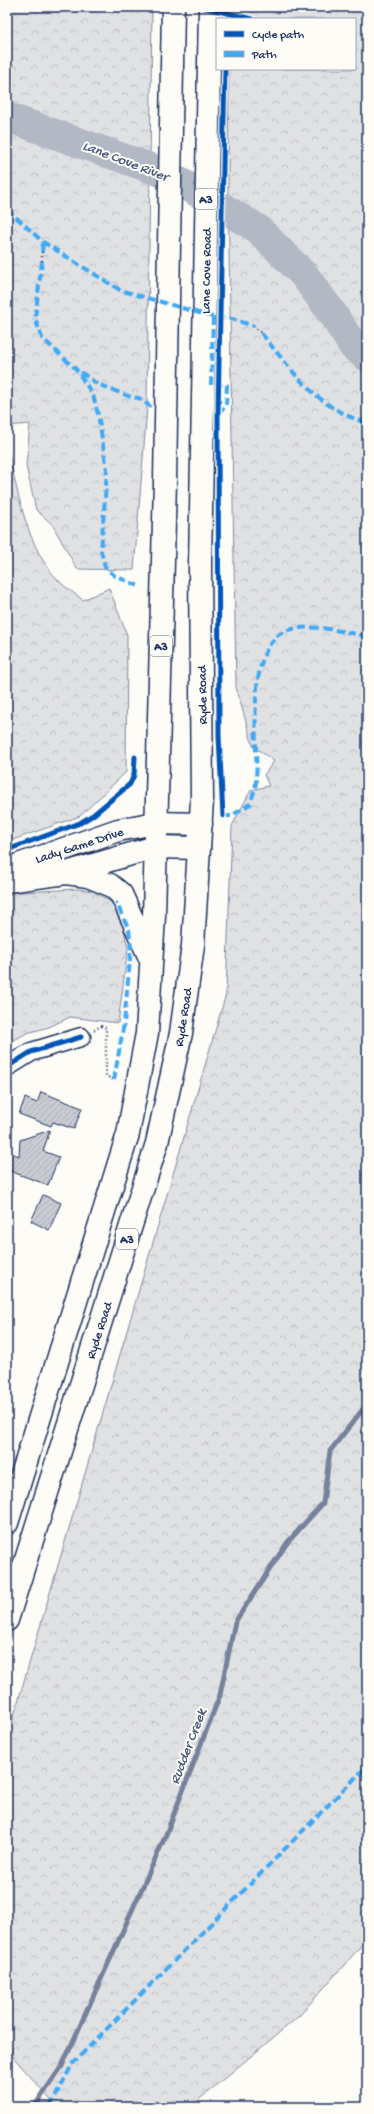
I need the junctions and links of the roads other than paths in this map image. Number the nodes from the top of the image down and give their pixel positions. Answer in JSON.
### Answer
{"nodes":[{"id":1,"x":173,"y":7,"type":"edge"},
{"id":2,"x":210,"y":7,"type":"edge"},
{"id":3,"x":203,"y":390,"type":"joint"},
{"id":4,"x":156,"y":823,"type":"junction"},
{"id":5,"x":201,"y":824,"type":"junction"},
{"id":6,"x":155,"y":847,"type":"junction"},
{"id":7,"x":199,"y":848,"type":"junction"},
{"id":8,"x":7,"y":869,"type":"edge"},
{"id":9,"x":66,"y":873,"type":"junction"},
{"id":10,"x":7,"y":881,"type":"edge"},
{"id":11,"x":152,"y":962,"type":"junction"},
{"id":12,"x":81,"y":1037,"type":"road end"},
{"id":13,"x":7,"y":1066,"type":"edge"},
{"id":14,"x":7,"y":1524,"type":"edge"},
{"id":15,"x":7,"y":1620,"type":"edge"}],
"edges":[{"from":1,"to":4,"type":"main road","number":"A3"},
{"from":2,"to":3,"type":"main road","name":"Lane Cove Road","number":"A3"},
{"from":3,"to":5,"type":"main road","name":"Ryde Road","number":"A3"},
{"from":4,"to":5,"type":"main road","name":"Lady Game Drive"},
{"from":4,"to":6,"type":"main road","number":"A3"},
{"from":4,"to":8,"type":"main road","name":"Lady Game Drive"},
{"from":5,"to":7,"type":"main road","name":"Ryde Road","number":"A3"},
{"from":6,"to":7,"type":"main road","name":"Lady Game Drive"},
{"from":6,"to":9,"type":"main road","name":"Lady Game Drive"},
{"from":6,"to":11,"type":"main road","number":"A3"},
{"from":7,"to":15,"type":"main road","name":"Ryde Road","number":"A3"},
{"from":9,"to":10,"type":"main road","name":"Lady Game Drive"},
{"from":9,"to":11,"type":"main road"},
{"from":11,"to":14,"type":"main road","number":"A3"},
{"from":12,"to":13,"type":"street"}]}
